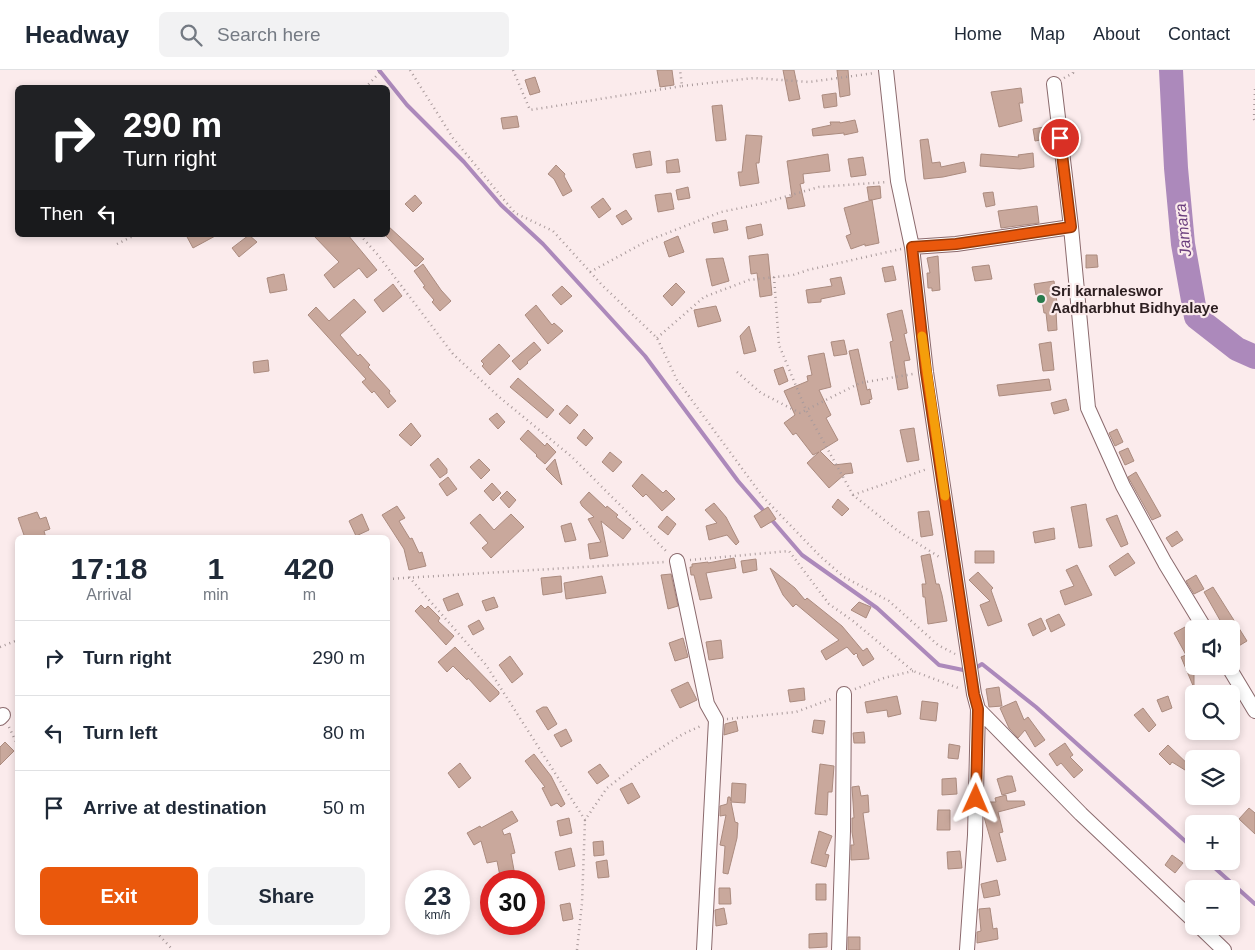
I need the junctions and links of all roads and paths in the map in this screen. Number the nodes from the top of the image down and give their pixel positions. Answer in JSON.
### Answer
{"nodes":[{"id":1,"x":382,"y":70,"type":"edge"},
{"id":2,"x":410,"y":70,"type":"edge"},
{"id":3,"x":514,"y":70,"type":"edge"},
{"id":4,"x":680,"y":70,"type":"edge"},
{"id":5,"x":886,"y":71,"type":"edge"},
{"id":6,"x":1054,"y":84,"type":"dead end"},
{"id":7,"x":368,"y":85,"type":"edge"},
{"id":8,"x":682,"y":86,"type":"junction"},
{"id":9,"x":1255,"y":89,"type":"edge"},
{"id":10,"x":1255,"y":121,"type":"edge"},
{"id":11,"x":898,"y":181,"type":"junction"},
{"id":12,"x":1071,"y":227,"type":"junction"},
{"id":13,"x":131,"y":237,"type":"edge"},
{"id":14,"x":362,"y":237,"type":"edge"},
{"id":15,"x":117,"y":244,"type":"dead end"},
{"id":16,"x":912,"y":247,"type":"junction"},
{"id":17,"x":590,"y":272,"type":"junction"},
{"id":18,"x":774,"y":277,"type":"junction"},
{"id":19,"x":657,"y":338,"type":"junction"},
{"id":20,"x":737,"y":372,"type":"dead end"},
{"id":21,"x":926,"y":372,"type":"junction"},
{"id":22,"x":806,"y":410,"type":"junction"},
{"id":23,"x":940,"y":465,"type":"junction"},
{"id":24,"x":853,"y":495,"type":"junction"},
{"id":25,"x":677,"y":561,"type":"joint"},
{"id":26,"x":955,"y":567,"type":"junction"},
{"id":27,"x":409,"y":577,"type":"dead end"},
{"id":28,"x":1200,"y":620,"type":"edge"},
{"id":29,"x":15,"y":641,"type":"edge"},
{"id":30,"x":0,"y":647,"type":"edge"},
{"id":31,"x":969,"y":662,"type":"junction"},
{"id":32,"x":913,"y":671,"type":"dead end"},
{"id":33,"x":1233,"y":675,"type":"edge"},
{"id":34,"x":844,"y":694,"type":"junction"},
{"id":35,"x":978,"y":709,"type":"junction"},
{"id":36,"x":1255,"y":712,"type":"edge"},
{"id":37,"x":716,"y":720,"type":"junction"},
{"id":38,"x":585,"y":820,"type":"junction"},
{"id":39,"x":1185,"y":912,"type":"edge"},
{"id":40,"x":159,"y":935,"type":"edge"},
{"id":41,"x":1208,"y":935,"type":"edge"},
{"id":42,"x":173,"y":950,"type":"edge"},
{"id":43,"x":577,"y":950,"type":"edge"},
{"id":44,"x":704,"y":950,"type":"edge"},
{"id":45,"x":839,"y":950,"type":"edge"},
{"id":46,"x":967,"y":950,"type":"edge"},
{"id":47,"x":1224,"y":950,"type":"edge"}],
"edges":[{"from":1,"to":7,"type":"path"},
{"from":2,"to":17,"type":"path"},
{"from":3,"to":8,"type":"path"},
{"from":4,"to":8,"type":"path"},
{"from":5,"to":8,"type":"path"},
{"from":5,"to":11,"type":"street"},
{"from":6,"to":12,"type":"street"},
{"from":9,"to":10,"type":"path"},
{"from":11,"to":16,"type":"street"},
{"from":11,"to":17,"type":"path"},
{"from":12,"to":16,"type":"street"},
{"from":12,"to":28,"type":"street"},
{"from":13,"to":15,"type":"path"},
{"from":14,"to":25,"type":"path"},
{"from":16,"to":18,"type":"path"},
{"from":16,"to":21,"type":"street"},
{"from":17,"to":19,"type":"path"},
{"from":18,"to":19,"type":"path"},
{"from":18,"to":22,"type":"path"},
{"from":19,"to":31,"type":"path"},
{"from":20,"to":22,"type":"path"},
{"from":21,"to":22,"type":"path"},
{"from":21,"to":23,"type":"street"},
{"from":22,"to":24,"type":"path"},
{"from":23,"to":24,"type":"path"},
{"from":23,"to":26,"type":"street"},
{"from":24,"to":26,"type":"path"},
{"from":25,"to":37,"type":"street"},
{"from":26,"to":31,"type":"street"},
{"from":27,"to":38,"type":"path"},
{"from":29,"to":30,"type":"path"},
{"from":31,"to":35,"type":"street"},
{"from":32,"to":34,"type":"path"},
{"from":33,"to":36,"type":"street"},
{"from":34,"to":37,"type":"path"},
{"from":34,"to":45,"type":"street"},
{"from":35,"to":39,"type":"street"},
{"from":35,"to":46,"type":"street"},
{"from":37,"to":38,"type":"path"},
{"from":37,"to":44,"type":"street"},
{"from":38,"to":43,"type":"path"},
{"from":40,"to":42,"type":"path"},
{"from":41,"to":47,"type":"street"}]}
